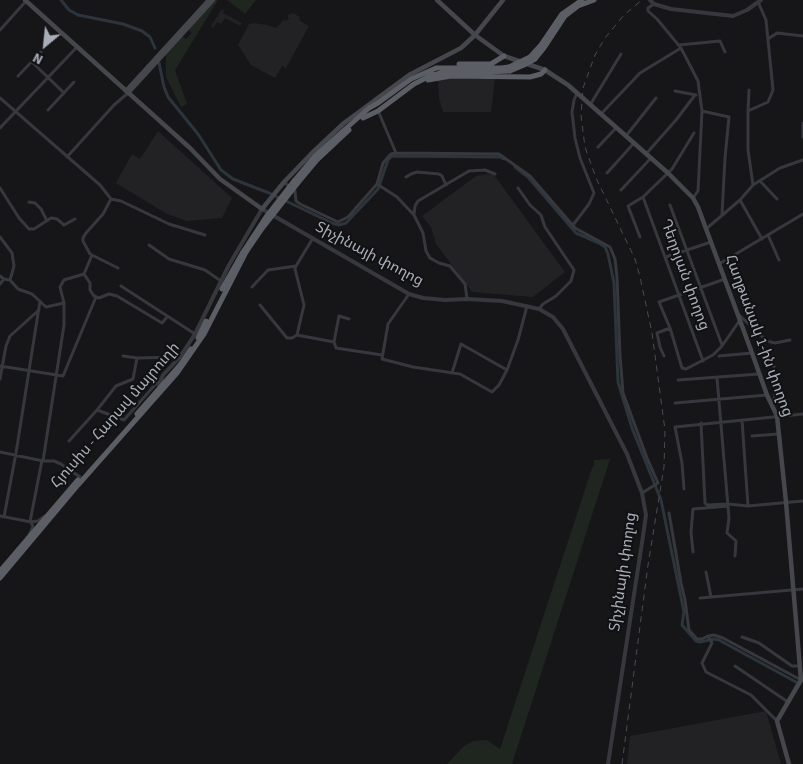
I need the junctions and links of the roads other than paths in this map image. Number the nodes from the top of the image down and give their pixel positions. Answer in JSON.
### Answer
{"nodes":[{"id":1,"x":26,"y":0,"type":"edge"},
{"id":2,"x":209,"y":0,"type":"edge"},
{"id":3,"x":213,"y":0,"type":"edge"},
{"id":4,"x":438,"y":0,"type":"edge"},
{"id":5,"x":503,"y":0,"type":"edge"},
{"id":6,"x":582,"y":0,"type":"edge"},
{"id":7,"x":594,"y":0,"type":"edge"},
{"id":8,"x":650,"y":0,"type":"edge"},
{"id":9,"x":760,"y":1,"type":"edge"},
{"id":10,"x":654,"y":4,"type":"junction"},
{"id":11,"x":0,"y":30,"type":"edge"},
{"id":12,"x":477,"y":36,"type":"junction"},
{"id":13,"x":803,"y":36,"type":"edge"},
{"id":14,"x":768,"y":39,"type":"junction"},
{"id":15,"x":78,"y":46,"type":"junction"},
{"id":16,"x":680,"y":46,"type":"junction"},
{"id":17,"x":40,"y":52,"type":"dead end"},
{"id":18,"x":725,"y":52,"type":"dead end"},
{"id":19,"x":621,"y":54,"type":"dead end"},
{"id":20,"x":504,"y":56,"type":"junction"},
{"id":21,"x":532,"y":58,"type":"junction"},
{"id":22,"x":32,"y":62,"type":"junction"},
{"id":23,"x":436,"y":68,"type":"junction"},
{"id":24,"x":510,"y":69,"type":"junction"},
{"id":25,"x":545,"y":70,"type":"junction"},
{"id":26,"x":18,"y":76,"type":"dead end"},
{"id":27,"x":48,"y":77,"type":"junction"},
{"id":28,"x":74,"y":82,"type":"dead end"},
{"id":29,"x":419,"y":82,"type":"junction"},
{"id":30,"x":749,"y":90,"type":"dead end"},
{"id":31,"x":675,"y":91,"type":"dead end"},
{"id":32,"x":64,"y":93,"type":"junction"},
{"id":33,"x":126,"y":93,"type":"junction"},
{"id":34,"x":577,"y":93,"type":"junction"},
{"id":35,"x":695,"y":95,"type":"junction"},
{"id":36,"x":700,"y":96,"type":"junction"},
{"id":37,"x":0,"y":98,"type":"edge"},
{"id":38,"x":656,"y":98,"type":"dead end"},
{"id":39,"x":372,"y":103,"type":"junction"},
{"id":40,"x":590,"y":105,"type":"junction"},
{"id":41,"x":48,"y":110,"type":"dead end"},
{"id":42,"x":748,"y":110,"type":"junction"},
{"id":43,"x":702,"y":111,"type":"junction"},
{"id":44,"x":15,"y":112,"type":"junction"},
{"id":45,"x":379,"y":113,"type":"dead end"},
{"id":46,"x":601,"y":114,"type":"junction"},
{"id":47,"x":363,"y":118,"type":"junction"},
{"id":48,"x":803,"y":123,"type":"edge"},
{"id":49,"x":616,"y":127,"type":"junction"},
{"id":50,"x":0,"y":128,"type":"edge"},
{"id":51,"x":694,"y":133,"type":"dead end"},
{"id":52,"x":626,"y":136,"type":"junction"},
{"id":53,"x":803,"y":137,"type":"edge"},
{"id":54,"x":634,"y":143,"type":"junction"},
{"id":55,"x":598,"y":147,"type":"dead end"},
{"id":56,"x":396,"y":153,"type":"junction"},
{"id":57,"x":646,"y":154,"type":"junction"},
{"id":58,"x":67,"y":157,"type":"junction"},
{"id":59,"x":651,"y":158,"type":"junction"},
{"id":60,"x":803,"y":160,"type":"edge"},
{"id":61,"x":608,"y":173,"type":"dead end"},
{"id":62,"x":668,"y":173,"type":"junction"},
{"id":63,"x":495,"y":174,"type":"dead end"},
{"id":64,"x":406,"y":177,"type":"dead end"},
{"id":65,"x":760,"y":181,"type":"junction"},
{"id":66,"x":284,"y":182,"type":"junction"},
{"id":67,"x":295,"y":182,"type":"junction"},
{"id":68,"x":379,"y":185,"type":"junction"},
{"id":69,"x":446,"y":185,"type":"junction"},
{"id":70,"x":754,"y":185,"type":"junction"},
{"id":71,"x":0,"y":188,"type":"edge"},
{"id":72,"x":518,"y":188,"type":"dead end"},
{"id":73,"x":621,"y":190,"type":"dead end"},
{"id":74,"x":643,"y":197,"type":"junction"},
{"id":75,"x":693,"y":198,"type":"junction"},
{"id":76,"x":112,"y":199,"type":"junction"},
{"id":77,"x":777,"y":199,"type":"dead end"},
{"id":78,"x":740,"y":200,"type":"junction"},
{"id":79,"x":29,"y":202,"type":"dead end"},
{"id":80,"x":670,"y":205,"type":"dead end"},
{"id":81,"x":262,"y":209,"type":"junction"},
{"id":82,"x":722,"y":214,"type":"junction"},
{"id":83,"x":803,"y":214,"type":"edge"},
{"id":84,"x":414,"y":215,"type":"junction"},
{"id":85,"x":76,"y":219,"type":"dead end"},
{"id":86,"x":47,"y":221,"type":"junction"},
{"id":87,"x":573,"y":225,"type":"junction"},
{"id":88,"x":706,"y":228,"type":"junction"},
{"id":89,"x":205,"y":235,"type":"dead end"},
{"id":90,"x":768,"y":235,"type":"junction"},
{"id":91,"x":0,"y":237,"type":"edge"},
{"id":92,"x":640,"y":237,"type":"dead end"},
{"id":93,"x":312,"y":238,"type":"junction"},
{"id":94,"x":762,"y":239,"type":"junction"},
{"id":95,"x":711,"y":242,"type":"junction"},
{"id":96,"x":149,"y":245,"type":"dead end"},
{"id":97,"x":686,"y":250,"type":"junction"},
{"id":98,"x":245,"y":252,"type":"junction"},
{"id":99,"x":92,"y":255,"type":"junction"},
{"id":100,"x":666,"y":257,"type":"junction"},
{"id":101,"x":779,"y":260,"type":"dead end"},
{"id":102,"x":719,"y":264,"type":"junction"},
{"id":103,"x":296,"y":266,"type":"junction"},
{"id":104,"x":118,"y":268,"type":"dead end"},
{"id":105,"x":84,"y":274,"type":"junction"},
{"id":106,"x":0,"y":276,"type":"edge"},
{"id":107,"x":4,"y":279,"type":"junction"},
{"id":108,"x":725,"y":279,"type":"junction"},
{"id":109,"x":10,"y":280,"type":"junction"},
{"id":110,"x":221,"y":281,"type":"junction"},
{"id":111,"x":0,"y":284,"type":"edge"},
{"id":112,"x":121,"y":286,"type":"dead end"},
{"id":113,"x":252,"y":287,"type":"dead end"},
{"id":114,"x":700,"y":288,"type":"junction"},
{"id":115,"x":409,"y":294,"type":"junction"},
{"id":116,"x":679,"y":294,"type":"junction"},
{"id":117,"x":96,"y":297,"type":"junction"},
{"id":118,"x":467,"y":299,"type":"junction"},
{"id":119,"x":40,"y":301,"type":"junction"},
{"id":120,"x":64,"y":303,"type":"junction"},
{"id":121,"x":260,"y":305,"type":"dead end"},
{"id":122,"x":527,"y":306,"type":"junction"},
{"id":123,"x":539,"y":309,"type":"junction"},
{"id":124,"x":39,"y":310,"type":"junction"},
{"id":125,"x":738,"y":314,"type":"junction"},
{"id":126,"x":167,"y":317,"type":"junction"},
{"id":127,"x":349,"y":319,"type":"dead end"},
{"id":128,"x":740,"y":320,"type":"junction"},
{"id":129,"x":670,"y":328,"type":"junction"},
{"id":130,"x":195,"y":334,"type":"junction"},
{"id":131,"x":298,"y":335,"type":"junction"},
{"id":132,"x":790,"y":340,"type":"dead end"},
{"id":133,"x":334,"y":342,"type":"junction"},
{"id":134,"x":722,"y":346,"type":"junction"},
{"id":135,"x":752,"y":353,"type":"junction"},
{"id":136,"x":123,"y":356,"type":"dead end"},
{"id":137,"x":382,"y":356,"type":"junction"},
{"id":138,"x":664,"y":356,"type":"dead end"},
{"id":139,"x":719,"y":356,"type":"dead end"},
{"id":140,"x":180,"y":357,"type":"junction"},
{"id":141,"x":137,"y":358,"type":"junction"},
{"id":142,"x":703,"y":361,"type":"junction"},
{"id":143,"x":180,"y":365,"type":"junction"},
{"id":144,"x":1,"y":366,"type":"edge"},
{"id":145,"x":774,"y":366,"type":"dead end"},
{"id":146,"x":507,"y":370,"type":"junction"},
{"id":147,"x":30,"y":371,"type":"junction"},
{"id":148,"x":452,"y":372,"type":"junction"},
{"id":149,"x":760,"y":373,"type":"junction"},
{"id":150,"x":163,"y":375,"type":"junction"},
{"id":151,"x":56,"y":376,"type":"junction"},
{"id":152,"x":717,"y":378,"type":"junction"},
{"id":153,"x":0,"y":379,"type":"edge"},
{"id":154,"x":678,"y":380,"type":"dead end"},
{"id":155,"x":766,"y":395,"type":"junction"},
{"id":156,"x":151,"y":398,"type":"junction"},
{"id":157,"x":718,"y":399,"type":"junction"},
{"id":158,"x":675,"y":403,"type":"dead end"},
{"id":159,"x":771,"y":404,"type":"junction"},
{"id":160,"x":97,"y":410,"type":"junction"},
{"id":161,"x":803,"y":414,"type":"edge"},
{"id":162,"x":776,"y":416,"type":"junction"},
{"id":163,"x":742,"y":420,"type":"junction"},
{"id":164,"x":722,"y":421,"type":"junction"},
{"id":165,"x":701,"y":424,"type":"junction"},
{"id":166,"x":778,"y":434,"type":"junction"},
{"id":167,"x":752,"y":436,"type":"dead end"},
{"id":168,"x":69,"y":440,"type":"dead end"},
{"id":169,"x":0,"y":452,"type":"edge"},
{"id":170,"x":15,"y":456,"type":"junction"},
{"id":171,"x":42,"y":460,"type":"junction"},
{"id":172,"x":80,"y":477,"type":"junction"},
{"id":173,"x":684,"y":489,"type":"dead end"},
{"id":174,"x":642,"y":493,"type":"junction"},
{"id":175,"x":803,"y":501,"type":"edge"},
{"id":176,"x":786,"y":502,"type":"junction"},
{"id":177,"x":728,"y":505,"type":"junction"},
{"id":178,"x":748,"y":506,"type":"junction"},
{"id":179,"x":49,"y":513,"type":"junction"},
{"id":180,"x":669,"y":513,"type":"dead end"},
{"id":181,"x":2,"y":517,"type":"edge"},
{"id":182,"x":31,"y":522,"type":"junction"},
{"id":183,"x":27,"y":538,"type":"junction"},
{"id":184,"x":693,"y":552,"type":"dead end"},
{"id":185,"x":735,"y":556,"type":"dead end"},
{"id":186,"x":0,"y":572,"type":"edge"},
{"id":187,"x":706,"y":572,"type":"dead end"},
{"id":188,"x":0,"y":578,"type":"edge"},
{"id":189,"x":803,"y":589,"type":"edge"},
{"id":190,"x":793,"y":590,"type":"junction"},
{"id":191,"x":711,"y":597,"type":"junction"},
{"id":192,"x":700,"y":598,"type":"dead end"},
{"id":193,"x":742,"y":637,"type":"dead end"},
{"id":194,"x":710,"y":638,"type":"junction"},
{"id":195,"x":735,"y":666,"type":"dead end"},
{"id":196,"x":799,"y":666,"type":"junction"},
{"id":197,"x":802,"y":680,"type":"edge"},
{"id":198,"x":788,"y":702,"type":"junction"},
{"id":199,"x":777,"y":721,"type":"junction"},
{"id":200,"x":608,"y":764,"type":"edge"},
{"id":201,"x":789,"y":764,"type":"edge"}],
"edges":[{"from":1,"to":11,"type":"street"},
{"from":1,"to":15,"type":"main road","name":"Տիչինայի փողոց"},
{"from":2,"to":33,"type":"main road"},
{"from":3,"to":33,"type":"main road"},
{"from":4,"to":12,"type":"main road","name":"Հաղթանակ 1-ին փողոց"},
{"from":5,"to":12,"type":"main road"},
{"from":6,"to":21,"type":"highway","name":"Հյուսիս - Հարավ մայրուղի"},
{"from":7,"to":21,"type":"highway","name":"Հյուսիս - Հարավ մայրուղի"},
{"from":8,"to":10,"type":"street"},
{"from":9,"to":10,"type":"street"},
{"from":9,"to":14,"type":"street"},
{"from":10,"to":16,"type":"street"},
{"from":12,"to":20,"type":"main road","name":"Հաղթանակ 1-ին փողոց"},
{"from":12,"to":39,"type":"main road"},
{"from":13,"to":14,"type":"street"},
{"from":14,"to":42,"type":"street"},
{"from":15,"to":27,"type":"street"},
{"from":15,"to":33,"type":"main road","name":"Տիչինայի փողոց"},
{"from":16,"to":18,"type":"street"},
{"from":16,"to":36,"type":"street"},
{"from":16,"to":46,"type":"street"},
{"from":17,"to":22,"type":"street"},
{"from":19,"to":40,"type":"street"},
{"from":20,"to":23,"type":"highway"},
{"from":20,"to":25,"type":"main road","name":"Հաղթանակ 1-ին փողոց"},
{"from":21,"to":24,"type":"highway","name":"Հյուսիս - Հարավ մայրուղի","bridge":true},
{"from":22,"to":26,"type":"street"},
{"from":22,"to":27,"type":"street"},
{"from":23,"to":24,"type":"highway","name":"Հյուսիս - Հարավ մայրուղի"},
{"from":23,"to":39,"type":"highway","name":"Հյուսիս - Հարավ մայրուղի"},
{"from":24,"to":29,"type":"highway","name":"Հյուսիս - Հարավ մայրուղի"},
{"from":25,"to":29,"type":"highway"},
{"from":25,"to":34,"type":"main road","name":"Հաղթանակ 1-ին փողոց"},
{"from":27,"to":32,"type":"street"},
{"from":27,"to":44,"type":"street"},
{"from":28,"to":32,"type":"street"},
{"from":29,"to":47,"type":"highway","name":"Հյուսիս - Հարավ մայրուղի"},
{"from":30,"to":42,"type":"street"},
{"from":31,"to":35,"type":"street"},
{"from":32,"to":41,"type":"street"},
{"from":33,"to":58,"type":"street"},
{"from":33,"to":81,"type":"main road","name":"Տիչինայի փողոց"},
{"from":34,"to":40,"type":"main road","name":"Հաղթանակ 1-ին փողոց"},
{"from":34,"to":87,"type":"street"},
{"from":35,"to":36,"type":"street"},
{"from":35,"to":57,"type":"street"},
{"from":36,"to":43,"type":"street"},
{"from":37,"to":44,"type":"street"},
{"from":38,"to":52,"type":"street"},
{"from":39,"to":47,"type":"highway","name":"Հյուսիս - Հարավ մայրուղի"},
{"from":39,"to":66,"type":"main road"},
{"from":39,"to":67,"type":"highway","name":"Հյուսիս - Հարավ մայրուղի"},
{"from":40,"to":46,"type":"main road","name":"Հաղթանակ 1-ին փողոց"},
{"from":42,"to":70,"type":"street"},
{"from":43,"to":75,"type":"street"},
{"from":43,"to":82,"type":"street"},
{"from":44,"to":50,"type":"street"},
{"from":44,"to":58,"type":"street"},
{"from":45,"to":56,"type":"street"},
{"from":46,"to":49,"type":"main road","name":"Հաղթանակ 1-ին փողոց"},
{"from":47,"to":67,"type":"highway","name":"Հյուսիս - Հարավ մայրուղի"},
{"from":48,"to":53,"type":"street"},
{"from":49,"to":52,"type":"main road","name":"Հաղթանակ 1-ին փողոց"},
{"from":49,"to":55,"type":"street"},
{"from":51,"to":62,"type":"street"},
{"from":52,"to":54,"type":"main road","name":"Հաղթանակ 1-ին փողոց"},
{"from":54,"to":57,"type":"main road","name":"Հաղթանակ 1-ին փողոց"},
{"from":54,"to":61,"type":"street"},
{"from":56,"to":68,"type":"street"},
{"from":56,"to":87,"type":"street"},
{"from":57,"to":59,"type":"main road","name":"Հաղթանակ 1-ին փողոց"},
{"from":58,"to":76,"type":"street"},
{"from":59,"to":62,"type":"main road","name":"Հաղթանակ 1-ին փողոց"},
{"from":59,"to":73,"type":"street"},
{"from":60,"to":65,"type":"street"},
{"from":62,"to":74,"type":"street"},
{"from":62,"to":75,"type":"main road","name":"Հաղթանակ 1-ին փողոց"},
{"from":63,"to":69,"type":"street"},
{"from":64,"to":69,"type":"street"},
{"from":65,"to":70,"type":"street"},
{"from":65,"to":77,"type":"street"},
{"from":66,"to":68,"type":"street"},
{"from":66,"to":81,"type":"main road"},
{"from":67,"to":98,"type":"highway","name":"Հյուսիս - Հարավ մայրուղի","bridge":true},
{"from":68,"to":84,"type":"street"},
{"from":69,"to":84,"type":"street"},
{"from":70,"to":78,"type":"street"},
{"from":71,"to":86,"type":"street"},
{"from":72,"to":123,"type":"street"},
{"from":74,"to":92,"type":"street"},
{"from":74,"to":100,"type":"street","name":"Դեղոյան փողոց"},
{"from":75,"to":88,"type":"main road","name":"Հաղթանակ 1-ին փողոց"},
{"from":76,"to":89,"type":"street"},
{"from":76,"to":99,"type":"street"},
{"from":78,"to":82,"type":"street"},
{"from":78,"to":94,"type":"street"},
{"from":79,"to":86,"type":"street"},
{"from":80,"to":97,"type":"street"},
{"from":81,"to":93,"type":"street","name":"Տիչինայի փողոց"},
{"from":81,"to":110,"type":"street"},
{"from":82,"to":88,"type":"street"},
{"from":83,"to":90,"type":"street"},
{"from":84,"to":118,"type":"street"},
{"from":85,"to":86,"type":"street"},
{"from":87,"to":174,"type":"street"},
{"from":88,"to":95,"type":"main road","name":"Հաղթանակ 1-ին փողոց"},
{"from":90,"to":94,"type":"street"},
{"from":90,"to":101,"type":"street"},
{"from":91,"to":109,"type":"street"},
{"from":93,"to":103,"type":"street"},
{"from":93,"to":115,"type":"street","name":"Տիչինայի փողոց"},
{"from":94,"to":102,"type":"street"},
{"from":95,"to":97,"type":"street"},
{"from":95,"to":102,"type":"main road","name":"Հաղթանակ 1-ին փողոց"},
{"from":96,"to":110,"type":"street"},
{"from":97,"to":100,"type":"street"},
{"from":97,"to":114,"type":"street"},
{"from":98,"to":143,"type":"highway","name":"Հյուսիս - Հարավ մայրուղի"},
{"from":98,"to":188,"type":"highway","name":"Հյուսիս - Հարավ մայրուղի"},
{"from":99,"to":104,"type":"street"},
{"from":99,"to":105,"type":"street"},
{"from":100,"to":116,"type":"street","name":"Դեղոյան փողոց"},
{"from":102,"to":108,"type":"main road","name":"Հաղթանակ 1-ին փողոց"},
{"from":103,"to":113,"type":"street"},
{"from":103,"to":131,"type":"street"},
{"from":105,"to":117,"type":"street"},
{"from":105,"to":120,"type":"street"},
{"from":106,"to":107,"type":"street"},
{"from":107,"to":109,"type":"street"},
{"from":107,"to":111,"type":"street"},
{"from":108,"to":114,"type":"street"},
{"from":108,"to":125,"type":"main road","name":"Հաղթանակ 1-ին փողոց"},
{"from":109,"to":119,"type":"street"},
{"from":110,"to":130,"type":"street"},
{"from":112,"to":126,"type":"street"},
{"from":114,"to":116,"type":"street"},
{"from":114,"to":134,"type":"street"},
{"from":115,"to":118,"type":"street","name":"Տիչինայի փողոց"},
{"from":115,"to":137,"type":"street"},
{"from":116,"to":129,"type":"street"},
{"from":116,"to":142,"type":"street","name":"Դեղոյան փողոց"},
{"from":117,"to":126,"type":"street"},
{"from":117,"to":151,"type":"street"},
{"from":118,"to":122,"type":"street","name":"Տիչինայի փողոց"},
{"from":119,"to":120,"type":"street"},
{"from":119,"to":124,"type":"street"},
{"from":120,"to":151,"type":"street"},
{"from":121,"to":131,"type":"street"},
{"from":122,"to":123,"type":"street","name":"Տիչինայի փողոց"},
{"from":122,"to":146,"type":"street"},
{"from":123,"to":174,"type":"street","name":"Տիչինայի փողոց"},
{"from":124,"to":144,"type":"street"},
{"from":124,"to":147,"type":"street"},
{"from":125,"to":128,"type":"main road","name":"Հաղթանակ 1-ին փողոց"},
{"from":125,"to":132,"type":"street"},
{"from":126,"to":130,"type":"street"},
{"from":127,"to":133,"type":"street"},
{"from":128,"to":134,"type":"street"},
{"from":128,"to":135,"type":"main road","name":"Հաղթանակ 1-ին փողոց"},
{"from":129,"to":138,"type":"street"},
{"from":129,"to":142,"type":"street"},
{"from":130,"to":140,"type":"street"},
{"from":131,"to":133,"type":"street"},
{"from":133,"to":137,"type":"street"},
{"from":134,"to":142,"type":"street"},
{"from":135,"to":139,"type":"street"},
{"from":135,"to":149,"type":"main road","name":"Հաղթանակ 1-ին փողոց"},
{"from":136,"to":141,"type":"street"},
{"from":137,"to":148,"type":"street"},
{"from":140,"to":141,"type":"street"},
{"from":140,"to":150,"type":"street"},
{"from":141,"to":160,"type":"street"},
{"from":143,"to":150,"type":"street"},
{"from":143,"to":156,"type":"highway","name":"Հյուսիս - Հարավ մայրուղի"},
{"from":144,"to":147,"type":"street"},
{"from":144,"to":153,"type":"street"},
{"from":145,"to":159,"type":"street"},
{"from":146,"to":148,"type":"street"},
{"from":146,"to":148,"type":"street"},
{"from":147,"to":151,"type":"street"},
{"from":147,"to":170,"type":"street"},
{"from":149,"to":152,"type":"street"},
{"from":149,"to":155,"type":"main road","name":"Հաղթանակ 1-ին փողոց"},
{"from":150,"to":156,"type":"street"},
{"from":150,"to":160,"type":"street"},
{"from":151,"to":171,"type":"street"},
{"from":152,"to":154,"type":"street"},
{"from":152,"to":157,"type":"street"},
{"from":155,"to":157,"type":"street"},
{"from":155,"to":159,"type":"main road","name":"Հաղթանակ 1-ին փողոց"},
{"from":156,"to":172,"type":"highway","name":"Հյուսիս - Հարավ մայրուղի"},
{"from":157,"to":158,"type":"street"},
{"from":157,"to":164,"type":"street"},
{"from":159,"to":162,"type":"main road","name":"Հաղթանակ 1-ին փողոց"},
{"from":160,"to":168,"type":"street"},
{"from":161,"to":162,"type":"street"},
{"from":162,"to":163,"type":"street"},
{"from":162,"to":166,"type":"main road","name":"Հաղթանակ 1-ին փողոց"},
{"from":163,"to":164,"type":"street"},
{"from":163,"to":178,"type":"street"},
{"from":164,"to":165,"type":"street"},
{"from":164,"to":177,"type":"street"},
{"from":165,"to":173,"type":"street"},
{"from":165,"to":177,"type":"street"},
{"from":166,"to":167,"type":"street"},
{"from":166,"to":176,"type":"main road","name":"Հաղթանակ 1-ին փողոց"},
{"from":169,"to":170,"type":"street"},
{"from":170,"to":171,"type":"street"},
{"from":170,"to":181,"type":"street"},
{"from":171,"to":172,"type":"street"},
{"from":171,"to":182,"type":"street"},
{"from":172,"to":179,"type":"highway","name":"Հյուսիս - Հարավ մայրուղի"},
{"from":174,"to":200,"type":"street","name":"Տիչինայի փողոց"},
{"from":175,"to":176,"type":"street"},
{"from":176,"to":178,"type":"street"},
{"from":176,"to":190,"type":"main road","name":"Հաղթանակ 1-ին փողոց"},
{"from":177,"to":178,"type":"street"},
{"from":177,"to":184,"type":"street"},
{"from":177,"to":185,"type":"street"},
{"from":179,"to":182,"type":"street"},
{"from":179,"to":183,"type":"highway","name":"Հյուսիս - Հարավ մայրուղի"},
{"from":180,"to":194,"type":"street"},
{"from":181,"to":182,"type":"street"},
{"from":182,"to":183,"type":"street"},
{"from":183,"to":186,"type":"highway","name":"Հյուսիս - Հարավ մայրուղի"},
{"from":187,"to":191,"type":"street"},
{"from":189,"to":190,"type":"street"},
{"from":190,"to":191,"type":"street"},
{"from":190,"to":196,"type":"main road","name":"Հաղթանակ 1-ին փողոց"},
{"from":191,"to":192,"type":"street"},
{"from":193,"to":196,"type":"street"},
{"from":194,"to":197,"type":"street"},
{"from":194,"to":199,"type":"street"},
{"from":195,"to":198,"type":"street"},
{"from":196,"to":197,"type":"main road","name":"Հաղթանակ 1-ին փողոց"},
{"from":197,"to":198,"type":"main road"},
{"from":198,"to":199,"type":"main road"},
{"from":199,"to":201,"type":"main road"}]}
